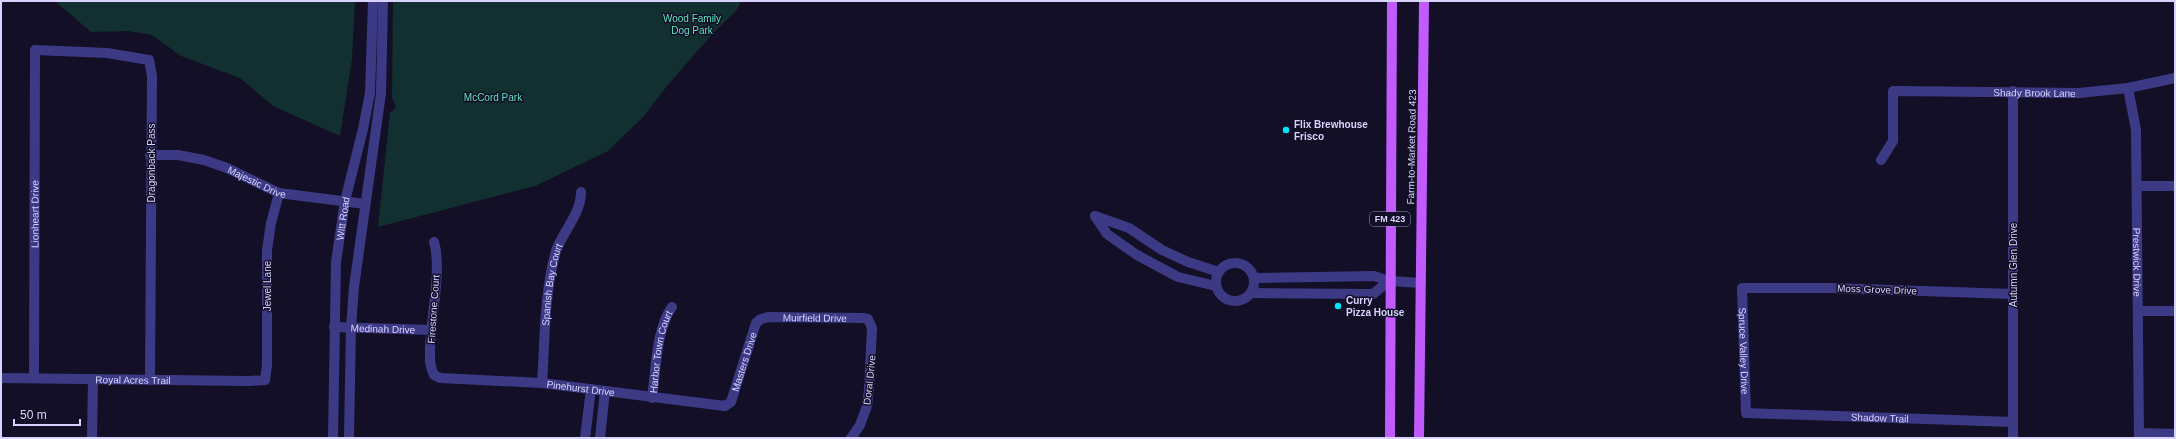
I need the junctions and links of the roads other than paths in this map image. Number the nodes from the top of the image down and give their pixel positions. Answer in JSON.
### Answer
{"nodes":[{"id":1,"x":373,"y":1,"type":"edge"},
{"id":2,"x":384,"y":1,"type":"edge"},
{"id":3,"x":1392,"y":1,"type":"edge"},
{"id":4,"x":1424,"y":1,"type":"edge"},
{"id":5,"x":36,"y":50,"type":"joint"},
{"id":6,"x":2175,"y":78,"type":"edge"},
{"id":7,"x":2128,"y":88,"type":"junction"},
{"id":8,"x":2013,"y":91,"type":"junction"},
{"id":9,"x":150,"y":155,"type":"junction"},
{"id":10,"x":1881,"y":160,"type":"dead end"},
{"id":11,"x":2137,"y":186,"type":"junction"},
{"id":12,"x":2175,"y":186,"type":"edge"},
{"id":13,"x":581,"y":192,"type":"dead end"},
{"id":14,"x":279,"y":193,"type":"junction"},
{"id":15,"x":345,"y":201,"type":"junction"},
{"id":16,"x":365,"y":204,"type":"junction"},
{"id":17,"x":434,"y":242,"type":"dead end"},
{"id":18,"x":1219,"y":272,"type":"junction"},
{"id":19,"x":1254,"y":278,"type":"junction"},
{"id":20,"x":1389,"y":281,"type":"junction"},
{"id":21,"x":1421,"y":283,"type":"junction"},
{"id":22,"x":1216,"y":286,"type":"junction"},
{"id":23,"x":1742,"y":288,"type":"joint"},
{"id":24,"x":1251,"y":292,"type":"junction"},
{"id":25,"x":2013,"y":294,"type":"junction"},
{"id":26,"x":672,"y":307,"type":"dead end"},
{"id":27,"x":2138,"y":311,"type":"junction"},
{"id":28,"x":2175,"y":311,"type":"edge"},
{"id":29,"x":761,"y":319,"type":"joint"},
{"id":30,"x":868,"y":320,"type":"joint"},
{"id":31,"x":334,"y":327,"type":"junction"},
{"id":32,"x":351,"y":328,"type":"junction"},
{"id":33,"x":430,"y":330,"type":"junction"},
{"id":34,"x":434,"y":375,"type":"joint"},
{"id":35,"x":1,"y":378,"type":"edge"},
{"id":36,"x":34,"y":378,"type":"junction"},
{"id":37,"x":93,"y":380,"type":"junction"},
{"id":38,"x":150,"y":380,"type":"junction"},
{"id":39,"x":265,"y":380,"type":"joint"},
{"id":40,"x":542,"y":383,"type":"junction"},
{"id":41,"x":591,"y":389,"type":"junction"},
{"id":42,"x":604,"y":391,"type":"junction"},
{"id":43,"x":652,"y":398,"type":"junction"},
{"id":44,"x":728,"y":405,"type":"joint"},
{"id":45,"x":1746,"y":413,"type":"joint"},
{"id":46,"x":2013,"y":422,"type":"junction"},
{"id":47,"x":2175,"y":434,"type":"edge"},
{"id":48,"x":2139,"y":436,"type":"edge"},
{"id":49,"x":92,"y":438,"type":"edge"},
{"id":50,"x":333,"y":438,"type":"edge"},
{"id":51,"x":349,"y":438,"type":"edge"},
{"id":52,"x":584,"y":438,"type":"edge"},
{"id":53,"x":600,"y":438,"type":"edge"},
{"id":54,"x":851,"y":438,"type":"edge"},
{"id":55,"x":1390,"y":438,"type":"edge"},
{"id":56,"x":1419,"y":438,"type":"edge"},
{"id":57,"x":2013,"y":438,"type":"edge"}],
"edges":[{"from":1,"to":15,"type":"street","name":"Witt Road"},
{"from":2,"to":16,"type":"street","name":"Witt Road"},
{"from":3,"to":20,"type":"main road","name":"Farm-to-Market Road 423","number":"FM 423"},
{"from":4,"to":21,"type":"main road","name":"Farm-to-Market Road 423","number":"FM 423"},
{"from":5,"to":9,"type":"street","name":"Dragonback Pass"},
{"from":5,"to":36,"type":"street","name":"Lionheart Drive"},
{"from":6,"to":7,"type":"street","name":"Shady Brook Lane"},
{"from":7,"to":8,"type":"street","name":"Shady Brook Lane"},
{"from":7,"to":11,"type":"street","name":"Prestwick Drive"},
{"from":8,"to":10,"type":"street","name":"Shady Brook Lane"},
{"from":8,"to":25,"type":"street","name":"Autumn Glen Drive"},
{"from":9,"to":14,"type":"street","name":"Majestic Drive"},
{"from":9,"to":38,"type":"street","name":"Dragonback Pass"},
{"from":11,"to":12,"type":"street"},
{"from":11,"to":27,"type":"street","name":"Prestwick Drive"},
{"from":13,"to":40,"type":"street","name":"Spanish Bay Court"},
{"from":14,"to":15,"type":"street","name":"Majestic Drive"},
{"from":14,"to":39,"type":"street","name":"Jewel Lane"},
{"from":15,"to":16,"type":"street","name":"Majestic Drive"},
{"from":15,"to":31,"type":"street","name":"Witt Road"},
{"from":16,"to":32,"type":"street","name":"Witt Road"},
{"from":17,"to":33,"type":"street","name":"Firestone Court"},
{"from":18,"to":19,"type":"street"},
{"from":18,"to":22,"type":"street"},
{"from":18,"to":22,"type":"street"},
{"from":19,"to":20,"type":"street"},
{"from":19,"to":24,"type":"street"},
{"from":20,"to":21,"type":"street"},
{"from":20,"to":24,"type":"street"},
{"from":20,"to":55,"type":"main road","name":"Farm-to-Market Road 423","number":"FM 423"},
{"from":21,"to":56,"type":"main road","name":"Farm-to-Market Road 423","number":"FM 423"},
{"from":22,"to":24,"type":"street"},
{"from":23,"to":25,"type":"street","name":"Moss Grove Drive"},
{"from":23,"to":45,"type":"street","name":"Spruce Valley Drive"},
{"from":25,"to":46,"type":"street","name":"Autumn Glen Drive"},
{"from":26,"to":43,"type":"street","name":"Harbor Town Court"},
{"from":27,"to":28,"type":"street"},
{"from":27,"to":48,"type":"street","name":"Prestwick Drive"},
{"from":29,"to":30,"type":"street","name":"Muirfield Drive"},
{"from":29,"to":44,"type":"street","name":"Masters Drive"},
{"from":30,"to":54,"type":"street","name":"Doral Drive"},
{"from":31,"to":32,"type":"street","name":"Medinah Drive"},
{"from":31,"to":50,"type":"street","name":"Witt Road"},
{"from":32,"to":33,"type":"street","name":"Medinah Drive"},
{"from":32,"to":51,"type":"street","name":"Witt Road"},
{"from":33,"to":34,"type":"street","name":"Firestone Court"},
{"from":34,"to":40,"type":"street","name":"Pinehurst Drive"},
{"from":35,"to":36,"type":"street","name":"Royal Acres Trail"},
{"from":36,"to":37,"type":"street","name":"Royal Acres Trail"},
{"from":37,"to":38,"type":"street","name":"Royal Acres Trail"},
{"from":37,"to":49,"type":"street"},
{"from":38,"to":39,"type":"street","name":"Royal Acres Trail"},
{"from":40,"to":41,"type":"street","name":"Pinehurst Drive"},
{"from":41,"to":42,"type":"street","name":"Pinehurst Drive"},
{"from":41,"to":52,"type":"street"},
{"from":42,"to":43,"type":"street","name":"Pinehurst Drive"},
{"from":42,"to":53,"type":"street"},
{"from":43,"to":44,"type":"street","name":"Pinehurst Drive"},
{"from":45,"to":46,"type":"street","name":"Shadow Trail"},
{"from":46,"to":57,"type":"street","name":"Autumn Glen Drive"},
{"from":47,"to":48,"type":"street"}]}
